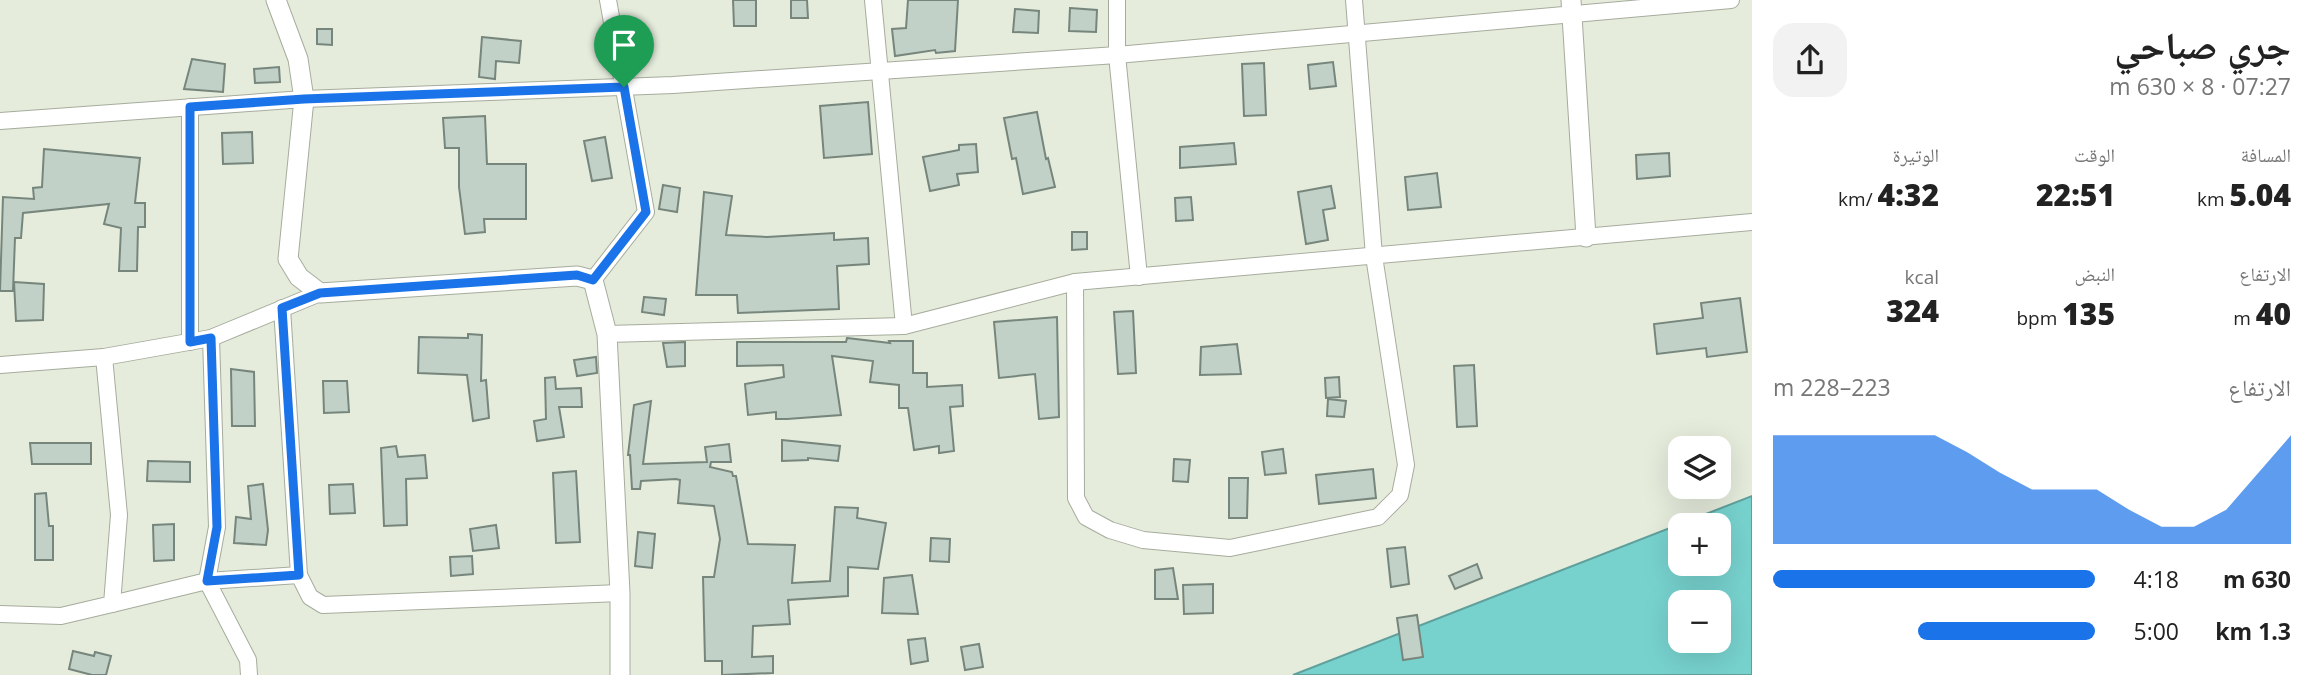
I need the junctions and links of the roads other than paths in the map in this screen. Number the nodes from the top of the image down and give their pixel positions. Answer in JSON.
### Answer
{"nodes":[{"id":1,"x":276,"y":0,"type":"edge"},
{"id":2,"x":608,"y":0,"type":"edge"},
{"id":3,"x":873,"y":0,"type":"edge"},
{"id":4,"x":1117,"y":0,"type":"edge"},
{"id":5,"x":1354,"y":0,"type":"edge"},
{"id":6,"x":1731,"y":0,"type":"edge"},
{"id":7,"x":1571,"y":7,"type":"edge"},
{"id":8,"x":1355,"y":34,"type":"junction"},
{"id":9,"x":1117,"y":55,"type":"junction"},
{"id":10,"x":879,"y":71,"type":"junction"},
{"id":11,"x":624,"y":87,"type":"junction"},
{"id":12,"x":304,"y":99,"type":"junction"},
{"id":13,"x":190,"y":107,"type":"junction"},
{"id":14,"x":0,"y":121,"type":"edge"},
{"id":15,"x":1752,"y":222,"type":"edge"},
{"id":16,"x":1586,"y":237,"type":"junction"},
{"id":17,"x":1374,"y":256,"type":"junction"},
{"id":18,"x":1139,"y":277,"type":"junction"},
{"id":19,"x":593,"y":280,"type":"junction"},
{"id":20,"x":1075,"y":282,"type":"junction"},
{"id":21,"x":320,"y":293,"type":"junction"},
{"id":22,"x":282,"y":308,"type":"junction"},
{"id":23,"x":904,"y":326,"type":"junction"},
{"id":24,"x":607,"y":334,"type":"junction"},
{"id":25,"x":211,"y":338,"type":"junction"},
{"id":26,"x":190,"y":342,"type":"junction"},
{"id":27,"x":104,"y":357,"type":"junction"},
{"id":28,"x":0,"y":365,"type":"edge"},
{"id":29,"x":299,"y":575,"type":"junction"},
{"id":30,"x":207,"y":581,"type":"junction"},
{"id":31,"x":620,"y":593,"type":"junction"},
{"id":32,"x":112,"y":604,"type":"junction"},
{"id":33,"x":0,"y":614,"type":"edge"},
{"id":34,"x":249,"y":675,"type":"edge"},
{"id":35,"x":621,"y":675,"type":"edge"}],
"edges":[{"from":1,"to":12,"type":"street"},
{"from":2,"to":11,"type":"street"},
{"from":3,"to":10,"type":"street"},
{"from":4,"to":9,"type":"street"},
{"from":5,"to":8,"type":"street"},
{"from":6,"to":7,"type":"street"},
{"from":7,"to":8,"type":"street"},
{"from":7,"to":16,"type":"street"},
{"from":8,"to":9,"type":"street"},
{"from":8,"to":17,"type":"street"},
{"from":9,"to":10,"type":"street"},
{"from":9,"to":18,"type":"street"},
{"from":10,"to":11,"type":"street"},
{"from":10,"to":23,"type":"street"},
{"from":11,"to":12,"type":"street"},
{"from":11,"to":19,"type":"street"},
{"from":12,"to":13,"type":"street"},
{"from":12,"to":21,"type":"street"},
{"from":13,"to":14,"type":"street"},
{"from":13,"to":26,"type":"street"},
{"from":15,"to":16,"type":"street"},
{"from":16,"to":17,"type":"street"},
{"from":17,"to":18,"type":"street"},
{"from":17,"to":20,"type":"street"},
{"from":18,"to":20,"type":"street"},
{"from":19,"to":21,"type":"street"},
{"from":19,"to":24,"type":"street"},
{"from":20,"to":23,"type":"street"},
{"from":21,"to":22,"type":"street"},
{"from":22,"to":25,"type":"street"},
{"from":22,"to":29,"type":"street"},
{"from":23,"to":24,"type":"street"},
{"from":24,"to":31,"type":"street"},
{"from":25,"to":26,"type":"street"},
{"from":25,"to":30,"type":"street"},
{"from":26,"to":27,"type":"street"},
{"from":27,"to":28,"type":"street"},
{"from":27,"to":32,"type":"street"},
{"from":29,"to":30,"type":"street"},
{"from":29,"to":31,"type":"street"},
{"from":30,"to":32,"type":"street"},
{"from":30,"to":34,"type":"street"},
{"from":31,"to":35,"type":"street"},
{"from":32,"to":33,"type":"street"}]}
